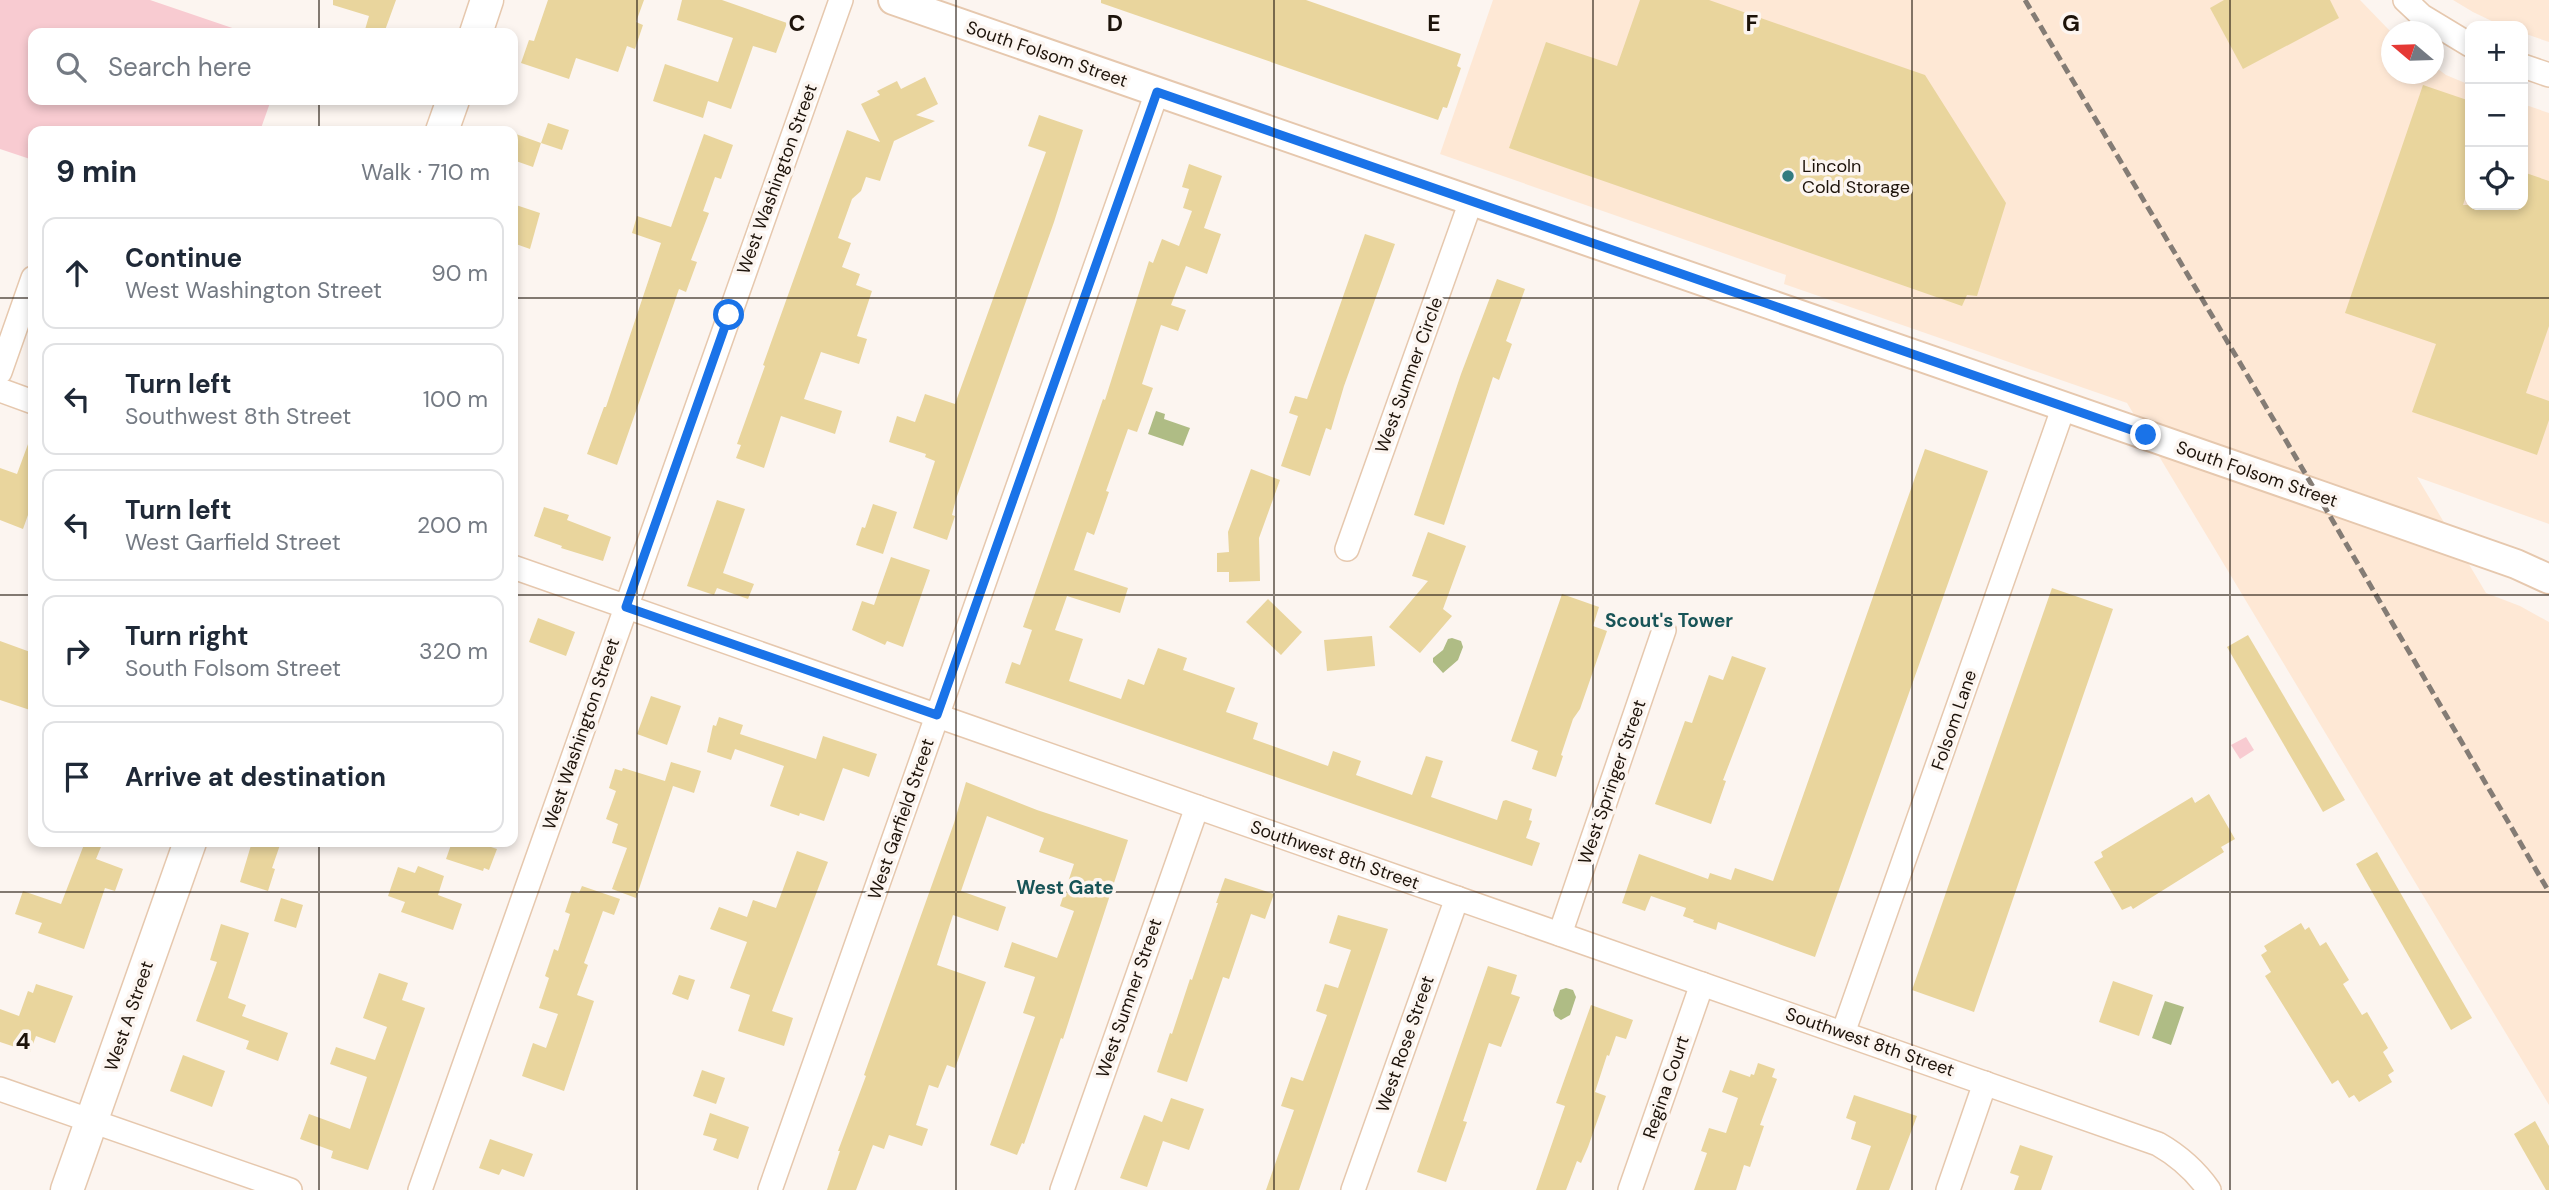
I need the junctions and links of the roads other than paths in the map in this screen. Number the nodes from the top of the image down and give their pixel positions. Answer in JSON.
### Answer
{"nodes":[{"id":1,"x":487,"y":0,"type":"edge"},
{"id":2,"x":841,"y":0,"type":"edge"},
{"id":3,"x":893,"y":0,"type":"edge"},
{"id":4,"x":2405,"y":0,"type":"edge"},
{"id":5,"x":478,"y":28,"type":"edge"},
{"id":6,"x":2465,"y":42,"type":"edge"},
{"id":7,"x":2528,"y":68,"type":"edge"},
{"id":8,"x":2549,"y":75,"type":"edge"},
{"id":9,"x":1157,"y":92,"type":"junction"},
{"id":10,"x":451,"y":105,"type":"edge"},
{"id":11,"x":444,"y":126,"type":"edge"},
{"id":12,"x":1471,"y":201,"type":"junction"},
{"id":13,"x":28,"y":292,"type":"edge"},
{"id":14,"x":0,"y":372,"type":"edge"},
{"id":15,"x":0,"y":390,"type":"edge"},
{"id":16,"x":28,"y":400,"type":"edge"},
{"id":17,"x":2064,"y":406,"type":"junction"},
{"id":18,"x":1347,"y":549,"type":"dead end"},
{"id":19,"x":518,"y":569,"type":"edge"},
{"id":20,"x":2549,"y":579,"type":"edge"},
{"id":21,"x":626,"y":607,"type":"junction"},
{"id":22,"x":1664,"y":629,"type":"dead end"},
{"id":23,"x":937,"y":715,"type":"junction"},
{"id":24,"x":1197,"y":807,"type":"junction"},
{"id":25,"x":188,"y":847,"type":"edge"},
{"id":26,"x":1457,"y":898,"type":"junction"},
{"id":27,"x":1560,"y":934,"type":"junction"},
{"id":28,"x":1702,"y":984,"type":"junction"},
{"id":29,"x":1843,"y":1033,"type":"junction"},
{"id":30,"x":1985,"y":1083,"type":"junction"},
{"id":31,"x":0,"y":1089,"type":"edge"},
{"id":32,"x":91,"y":1121,"type":"junction"},
{"id":33,"x":67,"y":1190,"type":"edge"},
{"id":34,"x":290,"y":1190,"type":"edge"},
{"id":35,"x":419,"y":1190,"type":"edge"},
{"id":36,"x":770,"y":1190,"type":"edge"},
{"id":37,"x":1062,"y":1190,"type":"edge"},
{"id":38,"x":1353,"y":1190,"type":"edge"},
{"id":39,"x":1630,"y":1190,"type":"edge"},
{"id":40,"x":1948,"y":1190,"type":"edge"},
{"id":41,"x":2209,"y":1190,"type":"edge"}],
"edges":[{"from":1,"to":5,"type":"main road"},
{"from":2,"to":21,"type":"street","name":"West Washington Street"},
{"from":3,"to":9,"type":"street","name":"South Folsom Street"},
{"from":4,"to":6,"type":"street"},
{"from":7,"to":8,"type":"street"},
{"from":9,"to":12,"type":"street","name":"South Folsom Street"},
{"from":9,"to":23,"type":"street","name":"West Garfield Street"},
{"from":10,"to":11,"type":"main road"},
{"from":12,"to":17,"type":"street","name":"South Folsom Street"},
{"from":12,"to":18,"type":"street","name":"West Sumner Circle"},
{"from":13,"to":14,"type":"street"},
{"from":15,"to":16,"type":"street"},
{"from":17,"to":20,"type":"street","name":"South Folsom Street"},
{"from":17,"to":29,"type":"street","name":"Folsom Lane"},
{"from":19,"to":21,"type":"street","name":"Southwest 8th Street"},
{"from":21,"to":23,"type":"street","name":"Southwest 8th Street"},
{"from":21,"to":35,"type":"street","name":"West Washington Street"},
{"from":22,"to":27,"type":"street","name":"West Springer Street"},
{"from":23,"to":24,"type":"street","name":"Southwest 8th Street"},
{"from":23,"to":36,"type":"street","name":"West Garfield Street"},
{"from":24,"to":26,"type":"street","name":"Southwest 8th Street"},
{"from":24,"to":37,"type":"street","name":"West Sumner Street"},
{"from":25,"to":32,"type":"main road","name":"West A Street"},
{"from":26,"to":27,"type":"street","name":"Southwest 8th Street"},
{"from":26,"to":38,"type":"street","name":"West Rose Street"},
{"from":27,"to":28,"type":"street","name":"Southwest 8th Street"},
{"from":28,"to":29,"type":"street","name":"Southwest 8th Street"},
{"from":28,"to":39,"type":"street","name":"Regina Court"},
{"from":29,"to":30,"type":"street","name":"Southwest 8th Street"},
{"from":30,"to":40,"type":"street"},
{"from":30,"to":41,"type":"street","name":"Southwest 8th Street"},
{"from":31,"to":32,"type":"street"},
{"from":32,"to":33,"type":"main road","name":"West A Street"},
{"from":32,"to":34,"type":"street"}]}
